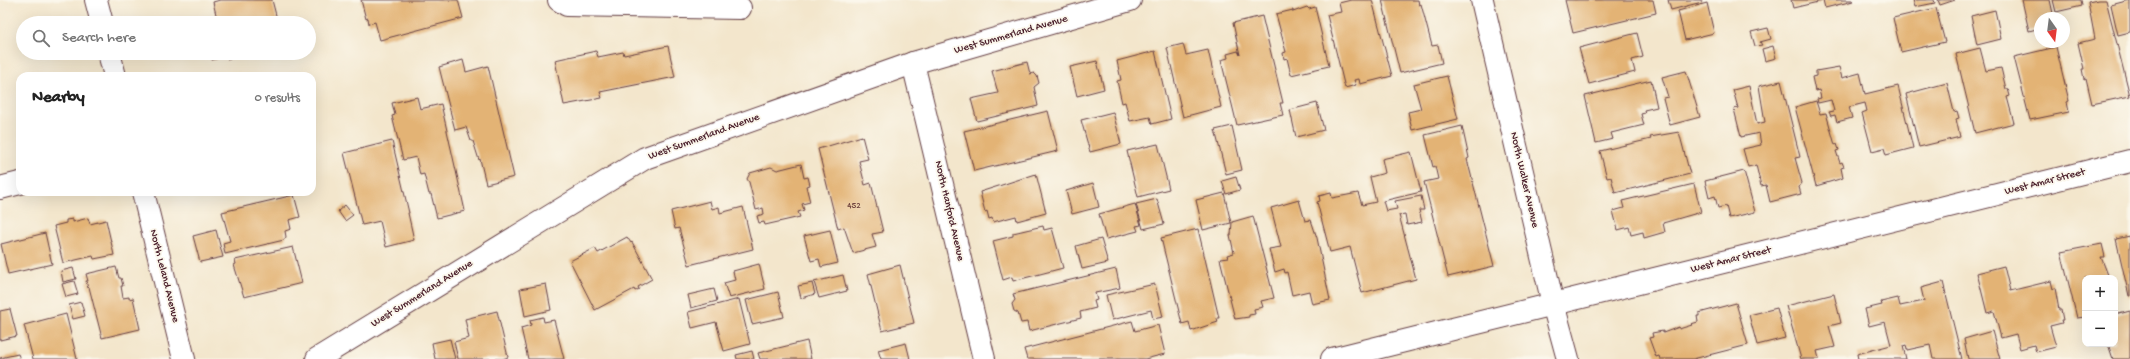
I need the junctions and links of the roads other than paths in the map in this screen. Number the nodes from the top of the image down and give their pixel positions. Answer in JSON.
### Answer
{"nodes":[{"id":1,"x":96,"y":0,"type":"edge"},
{"id":2,"x":559,"y":0,"type":"edge"},
{"id":3,"x":1130,"y":0,"type":"edge"},
{"id":4,"x":1482,"y":0,"type":"edge"},
{"id":5,"x":740,"y":8,"type":"dead end"},
{"id":6,"x":100,"y":16,"type":"edge"},
{"id":7,"x":111,"y":60,"type":"edge"},
{"id":8,"x":913,"y":63,"type":"junction"},
{"id":9,"x":114,"y":72,"type":"edge"},
{"id":10,"x":2130,"y":161,"type":"edge"},
{"id":11,"x":16,"y":184,"type":"edge"},
{"id":12,"x":0,"y":188,"type":"edge"},
{"id":13,"x":144,"y":196,"type":"edge"},
{"id":14,"x":1553,"y":304,"type":"junction"},
{"id":15,"x":184,"y":359,"type":"edge"},
{"id":16,"x":317,"y":359,"type":"edge"},
{"id":17,"x":984,"y":359,"type":"edge"},
{"id":18,"x":1332,"y":359,"type":"edge"},
{"id":19,"x":1568,"y":359,"type":"edge"}],
"edges":[{"from":1,"to":6,"type":"street"},
{"from":2,"to":5,"type":"street"},
{"from":3,"to":8,"type":"street","name":"West Summerland Avenue"},
{"from":4,"to":14,"type":"street","name":"North Walker Avenue"},
{"from":7,"to":9,"type":"street"},
{"from":8,"to":16,"type":"street","name":"West Summerland Avenue"},
{"from":8,"to":17,"type":"street","name":"North Hanford Avenue"},
{"from":10,"to":14,"type":"street","name":"West Amar Street"},
{"from":11,"to":12,"type":"street"},
{"from":13,"to":15,"type":"street","name":"North Leland Avenue"},
{"from":14,"to":18,"type":"street","name":"West Amar Street"},
{"from":14,"to":19,"type":"street","name":"North Walker Avenue"}]}
